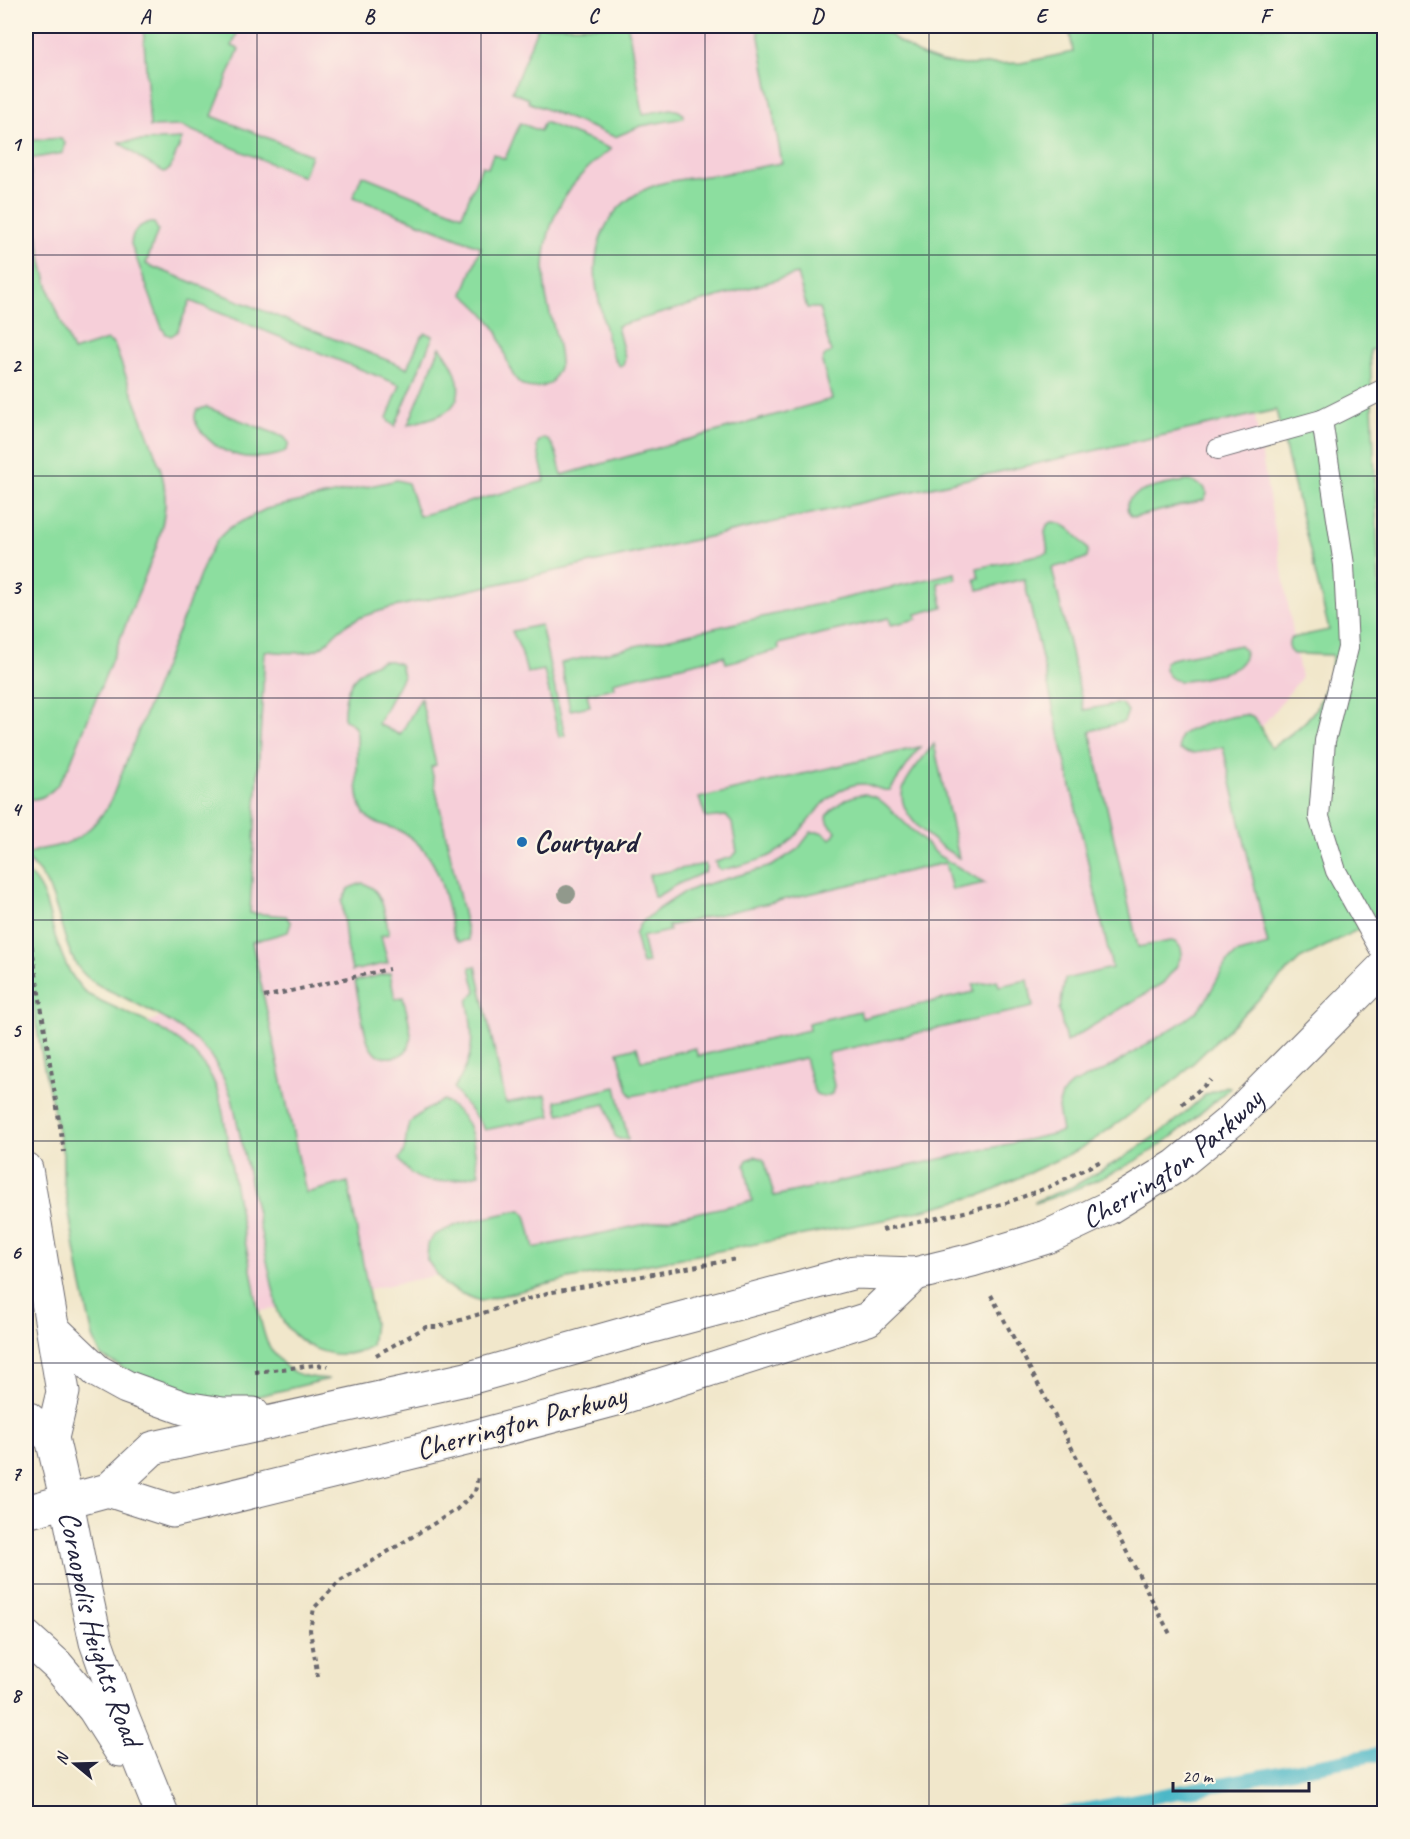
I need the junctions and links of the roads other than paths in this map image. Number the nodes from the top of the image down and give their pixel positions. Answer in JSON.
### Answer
{"nodes":[{"id":1,"x":1384,"y":389,"type":"edge"},
{"id":2,"x":1322,"y":420,"type":"junction"},
{"id":3,"x":1218,"y":449,"type":"dead end"},
{"id":4,"x":1384,"y":957,"type":"edge"},
{"id":5,"x":1384,"y":967,"type":"edge"},
{"id":6,"x":26,"y":1169,"type":"edge"},
{"id":7,"x":915,"y":1274,"type":"junction"},
{"id":8,"x":53,"y":1329,"type":"junction"},
{"id":9,"x":303,"y":1414,"type":"junction"},
{"id":10,"x":26,"y":1417,"type":"edge"},
{"id":11,"x":52,"y":1438,"type":"junction"},
{"id":12,"x":108,"y":1490,"type":"junction"},
{"id":13,"x":67,"y":1502,"type":"junction"},
{"id":14,"x":26,"y":1512,"type":"edge"},
{"id":15,"x":26,"y":1637,"type":"edge"},
{"id":16,"x":161,"y":1814,"type":"edge"}],
"edges":[{"from":1,"to":2,"type":"lane"},
{"from":2,"to":3,"type":"lane"},
{"from":2,"to":4,"type":"lane"},
{"from":5,"to":7,"type":"main road","name":"Cherrington Parkway"},
{"from":6,"to":8,"type":"main road","name":"Coraopolis Heights Road"},
{"from":7,"to":9,"type":"main road","name":"Cherrington Parkway"},
{"from":7,"to":12,"type":"main road","name":"Cherrington Parkway"},
{"from":8,"to":9,"type":"main road"},
{"from":8,"to":11,"type":"main road","name":"Coraopolis Heights Road"},
{"from":9,"to":12,"type":"main road","name":"Cherrington Parkway"},
{"from":10,"to":11,"type":"main road"},
{"from":11,"to":13,"type":"main road","name":"Coraopolis Heights Road"},
{"from":12,"to":13,"type":"main road","name":"Cherrington Parkway"},
{"from":13,"to":14,"type":"main road","name":"Cherrington Parkway"},
{"from":13,"to":16,"type":"main road","name":"Coraopolis Heights Road"},
{"from":15,"to":16,"type":"main road"}]}
